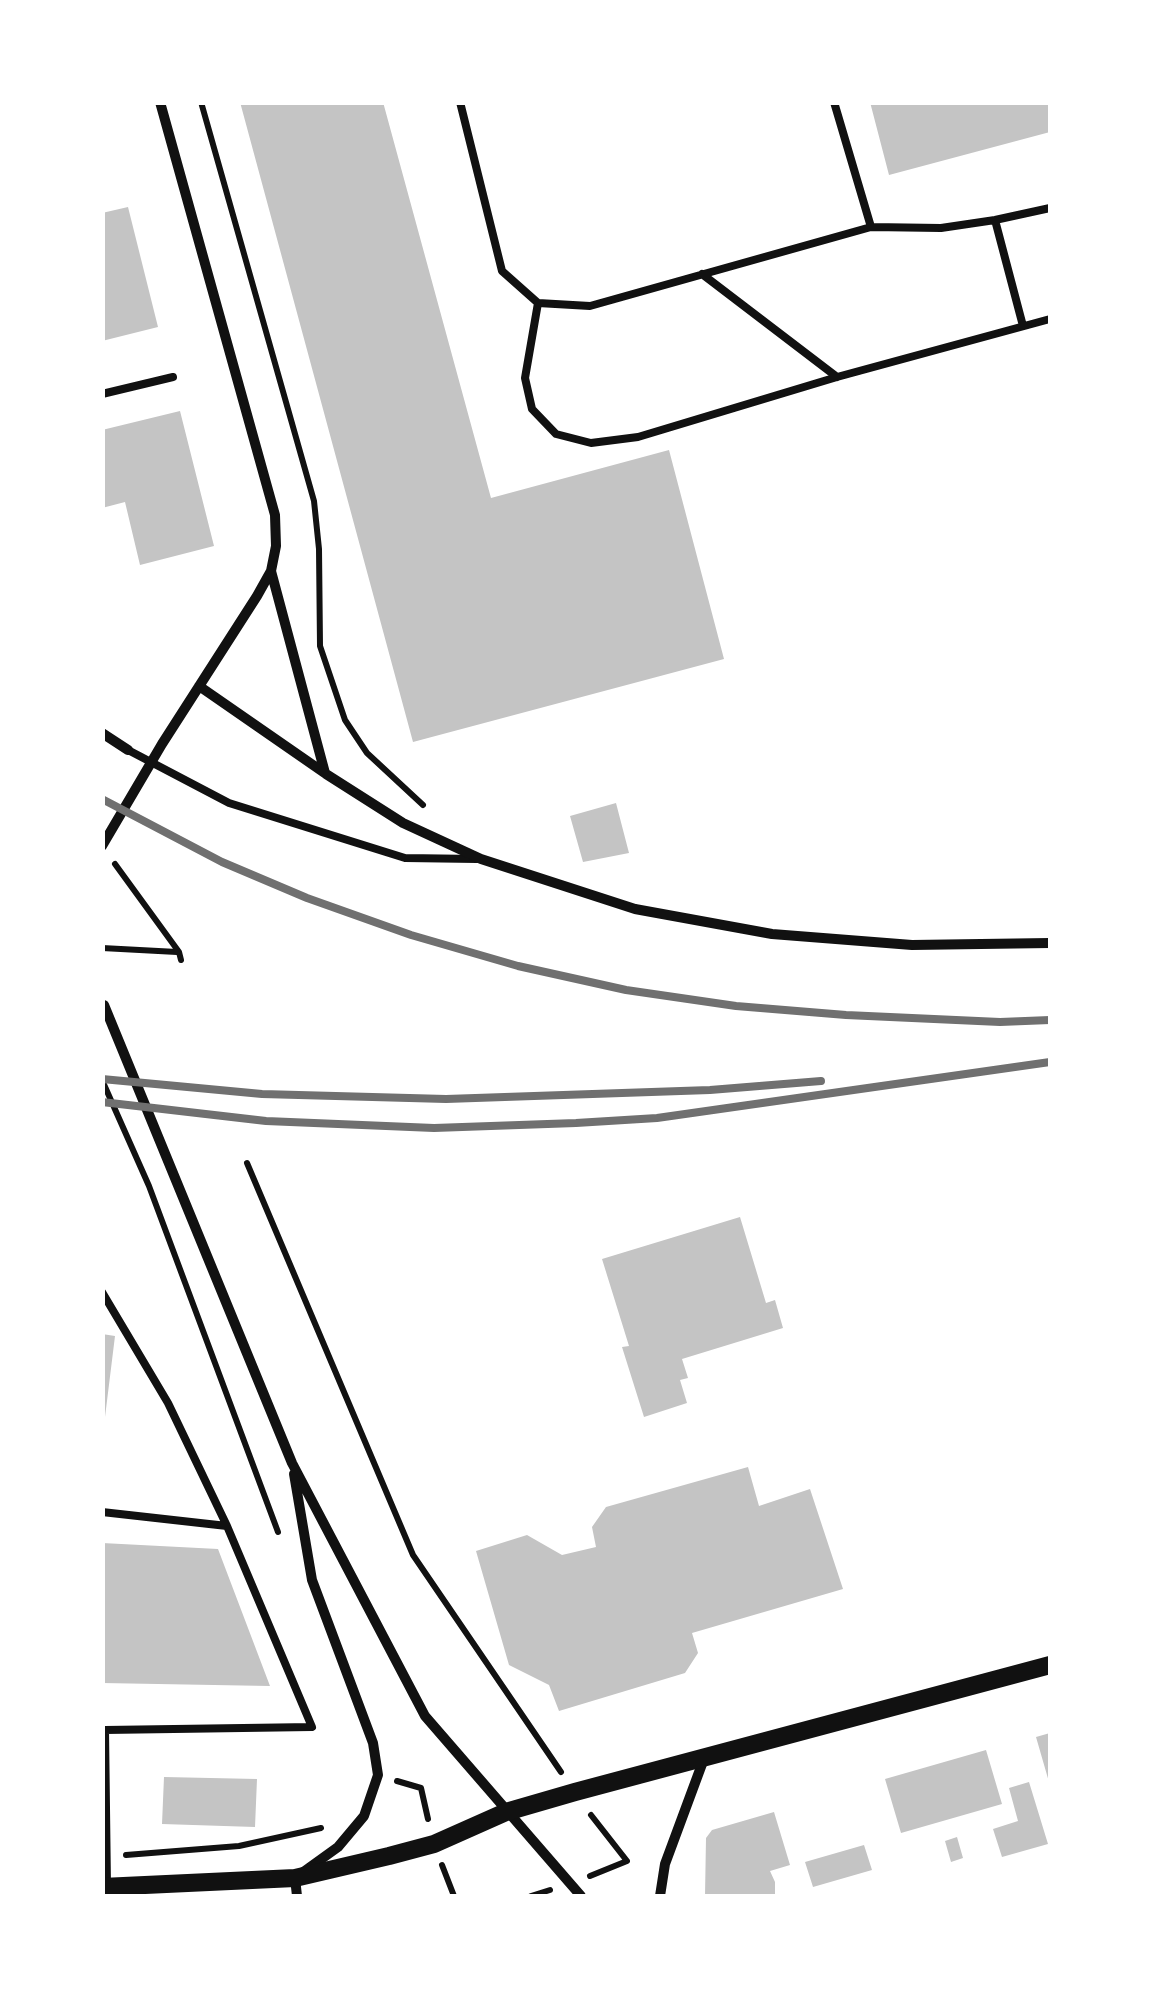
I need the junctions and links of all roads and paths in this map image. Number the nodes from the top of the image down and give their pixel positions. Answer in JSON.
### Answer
{"nodes":[{"id":1,"x":160,"y":102,"type":"edge"},
{"id":2,"x":201,"y":102,"type":"edge"},
{"id":3,"x":460,"y":102,"type":"edge"},
{"id":4,"x":834,"y":102,"type":"edge"},
{"id":5,"x":1050,"y":208,"type":"edge"},
{"id":6,"x":996,"y":220,"type":"junction"},
{"id":7,"x":871,"y":227,"type":"junction"},
{"id":8,"x":702,"y":274,"type":"junction"},
{"id":9,"x":538,"y":303,"type":"junction"},
{"id":10,"x":1050,"y":318,"type":"edge"},
{"id":11,"x":1023,"y":326,"type":"junction"},
{"id":12,"x":173,"y":376,"type":"dead end"},
{"id":13,"x":838,"y":377,"type":"junction"},
{"id":14,"x":102,"y":394,"type":"edge"},
{"id":15,"x":271,"y":571,"type":"junction"},
{"id":16,"x":199,"y":686,"type":"junction"},
{"id":17,"x":102,"y":733,"type":"edge"},
{"id":18,"x":128,"y":750,"type":"joint"},
{"id":19,"x":326,"y":774,"type":"junction"},
{"id":20,"x":433,"y":814,"type":"dead end"},
{"id":21,"x":102,"y":846,"type":"edge"},
{"id":22,"x":480,"y":860,"type":"junction"},
{"id":23,"x":1050,"y":944,"type":"edge"},
{"id":24,"x":102,"y":948,"type":"edge"},
{"id":25,"x":104,"y":1005,"type":"edge"},
{"id":26,"x":102,"y":1080,"type":"edge"},
{"id":27,"x":247,"y":1163,"type":"dead end"},
{"id":28,"x":102,"y":1292,"type":"edge"},
{"id":29,"x":292,"y":1463,"type":"junction"},
{"id":30,"x":102,"y":1512,"type":"edge"},
{"id":31,"x":227,"y":1526,"type":"junction"},
{"id":32,"x":280,"y":1536,"type":"dead end"},
{"id":33,"x":1050,"y":1664,"type":"edge"},
{"id":34,"x":705,"y":1756,"type":"junction"},
{"id":35,"x":574,"y":1792,"type":"junction"},
{"id":36,"x":506,"y":1812,"type":"junction"},
{"id":37,"x":331,"y":1820,"type":"dead end"},
{"id":38,"x":106,"y":1856,"type":"junction"},
{"id":39,"x":570,"y":1884,"type":"junction"},
{"id":40,"x":104,"y":1886,"type":"edge"},
{"id":41,"x":296,"y":1887,"type":"edge"},
{"id":42,"x":531,"y":1896,"type":"edge"},
{"id":43,"x":581,"y":1896,"type":"edge"},
{"id":44,"x":660,"y":1896,"type":"edge"}],
"edges":[{"from":1,"to":15,"type":"street"},
{"from":2,"to":20,"type":"path"},
{"from":3,"to":9,"type":"lane"},
{"from":4,"to":7,"type":"lane"},
{"from":5,"to":6,"type":"lane"},
{"from":6,"to":7,"type":"lane"},
{"from":6,"to":11,"type":"lane"},
{"from":7,"to":8,"type":"lane"},
{"from":8,"to":9,"type":"lane"},
{"from":8,"to":13,"type":"lane"},
{"from":9,"to":13,"type":"lane"},
{"from":10,"to":11,"type":"lane"},
{"from":11,"to":13,"type":"lane"},
{"from":12,"to":14,"type":"lane"},
{"from":15,"to":16,"type":"street"},
{"from":15,"to":19,"type":"street"},
{"from":16,"to":19,"type":"street"},
{"from":16,"to":21,"type":"street"},
{"from":17,"to":18,"type":"street"},
{"from":18,"to":22,"type":"lane"},
{"from":19,"to":22,"type":"street"},
{"from":21,"to":24,"type":"path"},
{"from":22,"to":23,"type":"street"},
{"from":25,"to":29,"type":"street"},
{"from":26,"to":32,"type":"path"},
{"from":27,"to":35,"type":"path"},
{"from":28,"to":31,"type":"lane"},
{"from":29,"to":36,"type":"street"},
{"from":29,"to":41,"type":"street"},
{"from":30,"to":31,"type":"lane"},
{"from":31,"to":38,"type":"lane"},
{"from":33,"to":34,"type":"street"},
{"from":34,"to":35,"type":"street"},
{"from":34,"to":44,"type":"street"},
{"from":35,"to":36,"type":"street"},
{"from":35,"to":39,"type":"path"},
{"from":36,"to":39,"type":"street"},
{"from":36,"to":41,"type":"street"},
{"from":37,"to":38,"type":"path"},
{"from":38,"to":40,"type":"lane"},
{"from":39,"to":42,"type":"path"},
{"from":39,"to":43,"type":"street"},
{"from":40,"to":41,"type":"street"}]}
